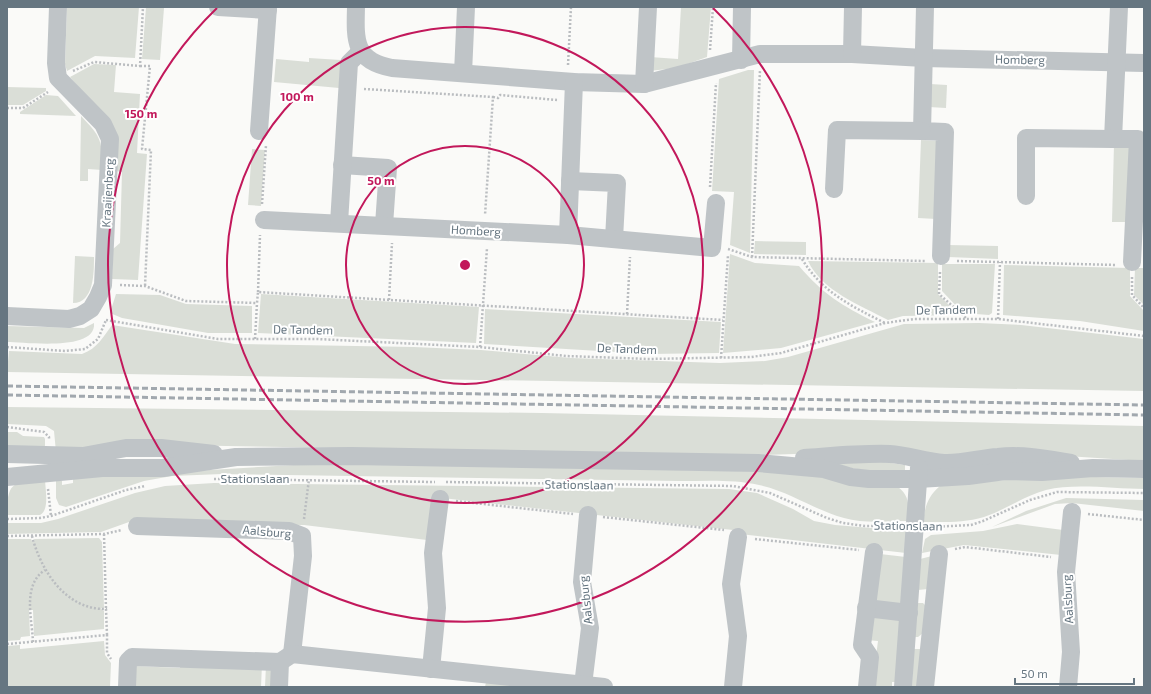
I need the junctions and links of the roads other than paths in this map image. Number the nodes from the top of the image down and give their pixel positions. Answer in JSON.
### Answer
{"nodes":[{"id":1,"x":58,"y":7,"type":"edge"},
{"id":2,"x":218,"y":7,"type":"edge"},
{"id":3,"x":356,"y":7,"type":"edge"},
{"id":4,"x":466,"y":7,"type":"edge"},
{"id":5,"x":648,"y":7,"type":"edge"},
{"id":6,"x":742,"y":7,"type":"edge"},
{"id":7,"x":853,"y":7,"type":"edge"},
{"id":8,"x":925,"y":7,"type":"edge"},
{"id":9,"x":1120,"y":7,"type":"edge"},
{"id":10,"x":268,"y":9,"type":"edge"},
{"id":11,"x":361,"y":51,"type":"junction"},
{"id":12,"x":852,"y":54,"type":"junction"},
{"id":13,"x":924,"y":58,"type":"junction"},
{"id":14,"x":741,"y":60,"type":"junction"},
{"id":15,"x":1117,"y":62,"type":"junction"},
{"id":16,"x":1144,"y":63,"type":"edge"},
{"id":17,"x":463,"y":74,"type":"junction"},
{"id":18,"x":570,"y":82,"type":"junction"},
{"id":19,"x":644,"y":84,"type":"junction"},
{"id":20,"x":259,"y":131,"type":"dead end"},
{"id":21,"x":922,"y":131,"type":"junction"},
{"id":22,"x":1113,"y":139,"type":"junction"},
{"id":23,"x":342,"y":165,"type":"junction"},
{"id":24,"x":570,"y":181,"type":"junction"},
{"id":25,"x":834,"y":189,"type":"dead end"},
{"id":26,"x":1026,"y":196,"type":"dead end"},
{"id":27,"x":716,"y":203,"type":"road end"},
{"id":28,"x":264,"y":220,"type":"dead end"},
{"id":29,"x":339,"y":223,"type":"junction"},
{"id":30,"x":389,"y":226,"type":"junction"},
{"id":31,"x":568,"y":236,"type":"junction"},
{"id":32,"x":622,"y":240,"type":"junction"},
{"id":33,"x":941,"y":262,"type":"road end"},
{"id":34,"x":1132,"y":262,"type":"road end"},
{"id":35,"x":7,"y":316,"type":"edge"},
{"id":36,"x":7,"y":454,"type":"edge"},
{"id":37,"x":236,"y":457,"type":"junction"},
{"id":38,"x":919,"y":460,"type":"junction"},
{"id":39,"x":758,"y":463,"type":"junction"},
{"id":40,"x":1093,"y":468,"type":"junction"},
{"id":41,"x":1144,"y":469,"type":"edge"},
{"id":42,"x":7,"y":477,"type":"edge"},
{"id":43,"x":918,"y":479,"type":"junction"},
{"id":44,"x":440,"y":499,"type":"dead end"},
{"id":45,"x":1072,"y":512,"type":"road end"},
{"id":46,"x":588,"y":515,"type":"dead end"},
{"id":47,"x":137,"y":526,"type":"road end"},
{"id":48,"x":738,"y":537,"type":"dead end"},
{"id":49,"x":874,"y":552,"type":"dead end"},
{"id":50,"x":939,"y":554,"type":"dead end"},
{"id":51,"x":910,"y":595,"type":"junction"},
{"id":52,"x":934,"y":597,"type":"junction"},
{"id":53,"x":866,"y":608,"type":"junction"},
{"id":54,"x":909,"y":613,"type":"junction"},
{"id":55,"x":286,"y":658,"type":"junction"},
{"id":56,"x":431,"y":668,"type":"junction"},
{"id":57,"x":463,"y":680,"type":"edge"},
{"id":58,"x":583,"y":685,"type":"junction"},
{"id":59,"x":127,"y":687,"type":"edge"},
{"id":60,"x":279,"y":687,"type":"edge"},
{"id":61,"x":604,"y":687,"type":"edge"},
{"id":62,"x":733,"y":687,"type":"edge"},
{"id":63,"x":867,"y":687,"type":"edge"},
{"id":64,"x":903,"y":687,"type":"edge"},
{"id":65,"x":925,"y":687,"type":"edge"},
{"id":66,"x":1068,"y":687,"type":"edge"}],
"edges":[{"from":1,"to":35,"type":"street","name":"Kraaijenberg"},
{"from":2,"to":10,"type":"street"},
{"from":3,"to":11,"type":"street","name":"Homberg"},
{"from":4,"to":17,"type":"street"},
{"from":5,"to":19,"type":"street"},
{"from":6,"to":14,"type":"street"},
{"from":7,"to":12,"type":"street"},
{"from":8,"to":13,"type":"street"},
{"from":9,"to":15,"type":"street"},
{"from":10,"to":20,"type":"street"},
{"from":11,"to":17,"type":"street","name":"Homberg"},
{"from":11,"to":23,"type":"street"},
{"from":12,"to":13,"type":"street","name":"Homberg"},
{"from":12,"to":14,"type":"street","name":"Homberg"},
{"from":13,"to":15,"type":"street","name":"Homberg"},
{"from":13,"to":21,"type":"street"},
{"from":14,"to":19,"type":"street","name":"Homberg"},
{"from":15,"to":16,"type":"street","name":"Homberg"},
{"from":15,"to":22,"type":"street"},
{"from":17,"to":18,"type":"street","name":"Homberg"},
{"from":18,"to":19,"type":"street","name":"Homberg"},
{"from":18,"to":24,"type":"street"},
{"from":21,"to":25,"type":"street"},
{"from":21,"to":33,"type":"street"},
{"from":22,"to":26,"type":"street"},
{"from":22,"to":34,"type":"street"},
{"from":23,"to":29,"type":"street"},
{"from":23,"to":30,"type":"street"},
{"from":24,"to":31,"type":"street"},
{"from":24,"to":32,"type":"street"},
{"from":27,"to":32,"type":"street","name":"Homberg"},
{"from":28,"to":29,"type":"street","name":"Homberg"},
{"from":29,"to":30,"type":"street","name":"Homberg"},
{"from":30,"to":31,"type":"street","name":"Homberg"},
{"from":31,"to":32,"type":"street","name":"Homberg"},
{"from":36,"to":37,"type":"street","name":"Stationslaan"},
{"from":37,"to":39,"type":"street","name":"Stationslaan"},
{"from":37,"to":42,"type":"street","name":"Stationslaan"},
{"from":38,"to":39,"type":"street","name":"Stationslaan"},
{"from":38,"to":40,"type":"street","name":"Stationslaan"},
{"from":38,"to":43,"type":"street"},
{"from":39,"to":43,"type":"street","name":"Stationslaan"},
{"from":40,"to":41,"type":"street","name":"Stationslaan"},
{"from":40,"to":43,"type":"street","name":"Stationslaan"},
{"from":43,"to":51,"type":"street"},
{"from":44,"to":56,"type":"street"},
{"from":45,"to":66,"type":"street","name":"Aalsburg"},
{"from":46,"to":58,"type":"street","name":"Aalsburg"},
{"from":47,"to":55,"type":"street","name":"Aalsburg"},
{"from":48,"to":62,"type":"street"},
{"from":49,"to":53,"type":"street"},
{"from":50,"to":52,"type":"street"},
{"from":51,"to":52,"type":"street"},
{"from":51,"to":54,"type":"street"},
{"from":52,"to":65,"type":"street"},
{"from":53,"to":54,"type":"street"},
{"from":53,"to":63,"type":"street"},
{"from":54,"to":64,"type":"street"},
{"from":55,"to":56,"type":"street"},
{"from":55,"to":59,"type":"street"},
{"from":55,"to":60,"type":"street","name":"Aalsburg"},
{"from":56,"to":57,"type":"street"},
{"from":57,"to":58,"type":"street"},
{"from":58,"to":61,"type":"street"}]}
